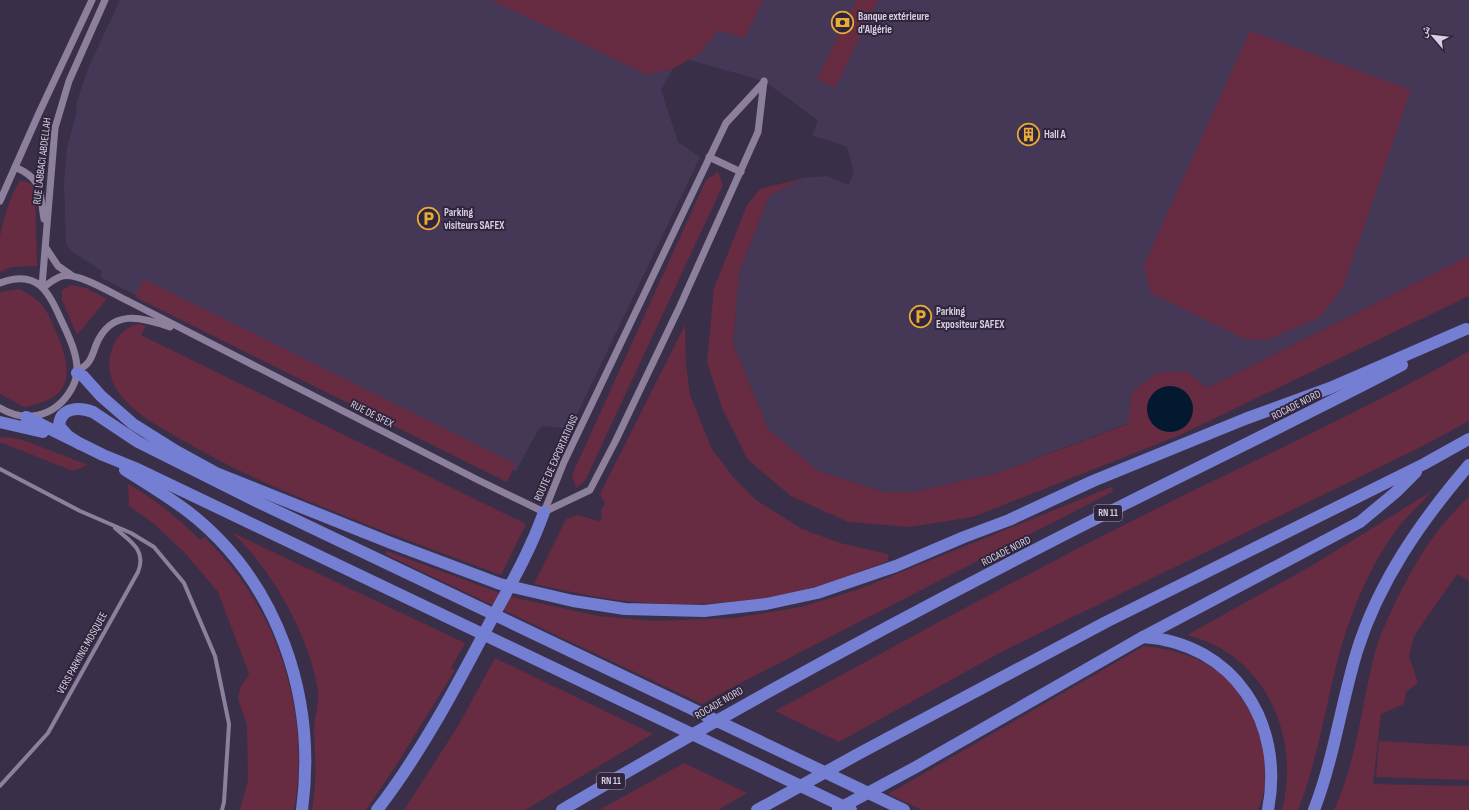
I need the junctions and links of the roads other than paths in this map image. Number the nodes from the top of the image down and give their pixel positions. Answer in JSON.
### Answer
{"nodes":[{"id":1,"x":92,"y":0,"type":"edge"},
{"id":2,"x":105,"y":0,"type":"edge"},
{"id":3,"x":751,"y":96,"type":"junction"},
{"id":4,"x":762,"y":100,"type":"junction"},
{"id":5,"x":709,"y":157,"type":"junction"},
{"id":6,"x":15,"y":167,"type":"junction"},
{"id":7,"x":741,"y":172,"type":"junction"},
{"id":8,"x":0,"y":201,"type":"edge"},
{"id":9,"x":45,"y":231,"type":"junction"},
{"id":10,"x":46,"y":246,"type":"junction"},
{"id":11,"x":71,"y":275,"type":"junction"},
{"id":12,"x":0,"y":283,"type":"edge"},
{"id":13,"x":43,"y":287,"type":"junction"},
{"id":14,"x":1467,"y":328,"type":"edge"},
{"id":15,"x":191,"y":334,"type":"junction"},
{"id":16,"x":77,"y":371,"type":"junction"},
{"id":17,"x":0,"y":408,"type":"edge"},
{"id":18,"x":118,"y":412,"type":"junction"},
{"id":19,"x":26,"y":417,"type":"junction"},
{"id":20,"x":0,"y":422,"type":"edge"},
{"id":21,"x":1469,"y":439,"type":"edge"},
{"id":22,"x":80,"y":444,"type":"junction"},
{"id":23,"x":153,"y":449,"type":"junction"},
{"id":24,"x":103,"y":455,"type":"junction"},
{"id":25,"x":180,"y":463,"type":"junction"},
{"id":26,"x":1424,"y":464,"type":"junction"},
{"id":27,"x":1469,"y":465,"type":"edge"},
{"id":28,"x":0,"y":469,"type":"edge"},
{"id":29,"x":216,"y":473,"type":"junction"},
{"id":30,"x":544,"y":512,"type":"junction"},
{"id":31,"x":111,"y":525,"type":"junction"},
{"id":32,"x":1142,"y":637,"type":"junction"},
{"id":33,"x":0,"y":786,"type":"edge"},
{"id":34,"x":222,"y":810,"type":"edge"},
{"id":35,"x":302,"y":810,"type":"edge"},
{"id":36,"x":377,"y":810,"type":"edge"},
{"id":37,"x":562,"y":810,"type":"edge"},
{"id":38,"x":756,"y":810,"type":"edge"},
{"id":39,"x":837,"y":810,"type":"edge"},
{"id":40,"x":850,"y":810,"type":"edge"},
{"id":41,"x":904,"y":810,"type":"edge"},
{"id":42,"x":1268,"y":810,"type":"edge"},
{"id":43,"x":1314,"y":810,"type":"edge"}],
"edges":[{"from":1,"to":6,"type":"street","name":"RUE LABBACI ABDELLAH"},
{"from":2,"to":9,"type":"street","name":"RUE LABBACI ABDELLAH"},
{"from":3,"to":4,"type":"street"},
{"from":3,"to":4,"type":"street","name":"ROUTE DE EXPORTATIONS"},
{"from":3,"to":5,"type":"street","name":"ROUTE DE EXPORTATIONS"},
{"from":4,"to":7,"type":"street","name":"ROUTE DE EXPORTATIONS"},
{"from":5,"to":7,"type":"street"},
{"from":5,"to":30,"type":"street","name":"ROUTE DE EXPORTATIONS"},
{"from":6,"to":8,"type":"street","name":"RUE LABBACI ABDELLAH"},
{"from":6,"to":9,"type":"street"},
{"from":7,"to":30,"type":"street","name":"ROUTE DE EXPORTATIONS"},
{"from":9,"to":10,"type":"street","name":"RUE LABBACI ABDELLAH"},
{"from":10,"to":11,"type":"street","name":"RUE DE SFEX"},
{"from":10,"to":13,"type":"street","name":"RUE LABBACI ABDELLAH"},
{"from":11,"to":13,"type":"street"},
{"from":11,"to":15,"type":"street","name":"RUE DE SFEX"},
{"from":12,"to":13,"type":"street"},
{"from":13,"to":16,"type":"street"},
{"from":14,"to":29,"type":"highway"},
{"from":14,"to":37,"type":"highway","name":"ROCADE NORD","number":"RN 11"},
{"from":15,"to":16,"type":"street","name":"RUE DE SFEX"},
{"from":15,"to":30,"type":"street","name":"RUE DE SFEX"},
{"from":16,"to":18,"type":"highway"},
{"from":16,"to":19,"type":"street"},
{"from":17,"to":19,"type":"street"},
{"from":18,"to":23,"type":"highway"},
{"from":18,"to":29,"type":"highway"},
{"from":19,"to":22,"type":"highway"},
{"from":20,"to":22,"type":"highway"},
{"from":21,"to":26,"type":"highway"},
{"from":22,"to":23,"type":"highway"},
{"from":22,"to":24,"type":"highway"},
{"from":23,"to":25,"type":"highway"},
{"from":24,"to":35,"type":"highway"},
{"from":24,"to":40,"type":"highway"},
{"from":25,"to":29,"type":"highway"},
{"from":25,"to":41,"type":"highway"},
{"from":26,"to":32,"type":"highway"},
{"from":26,"to":38,"type":"highway"},
{"from":27,"to":43,"type":"highway"},
{"from":28,"to":31,"type":"street","name":"VERS PARKING MOSQUEE"},
{"from":30,"to":36,"type":"highway"},
{"from":31,"to":33,"type":"street","name":"VERS PARKING MOSQUEE"},
{"from":31,"to":34,"type":"street","name":"VERS PARKING MOSQUEE"},
{"from":32,"to":39,"type":"highway"},
{"from":32,"to":42,"type":"highway"}]}
